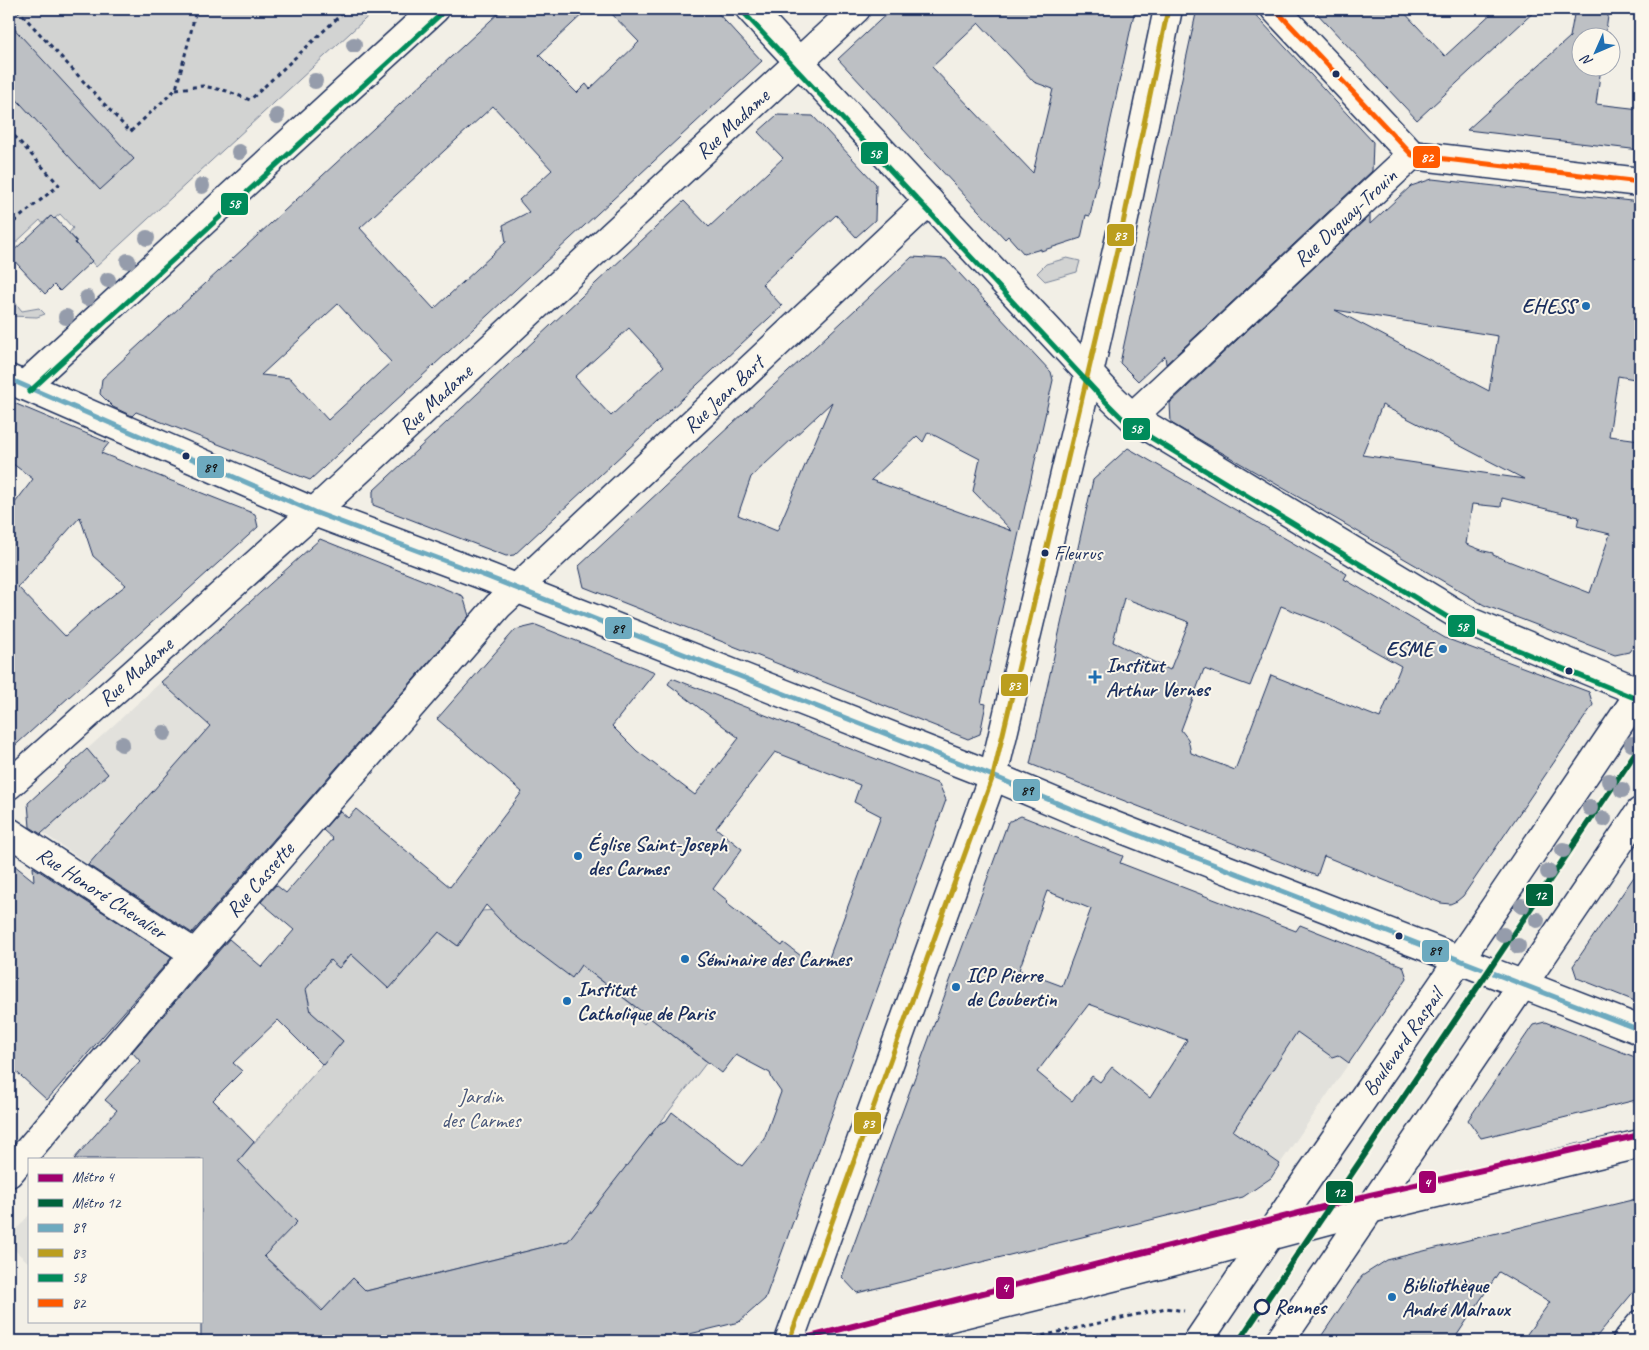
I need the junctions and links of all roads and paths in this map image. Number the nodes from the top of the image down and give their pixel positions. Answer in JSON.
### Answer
{"nodes":[{"id":1,"x":18,"y":9,"type":"edge"},
{"id":2,"x":196,"y":9,"type":"edge"},
{"id":3,"x":347,"y":9,"type":"edge"},
{"id":4,"x":435,"y":9,"type":"edge"},
{"id":5,"x":750,"y":9,"type":"edge"},
{"id":6,"x":856,"y":9,"type":"edge"},
{"id":7,"x":1168,"y":9,"type":"edge"},
{"id":8,"x":1276,"y":9,"type":"edge"},
{"id":9,"x":800,"y":61,"type":"junction"},
{"id":10,"x":176,"y":89,"type":"junction"},
{"id":11,"x":9,"y":130,"type":"edge"},
{"id":12,"x":1412,"y":155,"type":"junction"},
{"id":13,"x":1640,"y":182,"type":"edge"},
{"id":14,"x":930,"y":201,"type":"junction"},
{"id":15,"x":9,"y":226,"type":"edge"},
{"id":16,"x":1089,"y":373,"type":"junction"},
{"id":17,"x":16,"y":382,"type":"edge"},
{"id":18,"x":1132,"y":417,"type":"junction"},
{"id":19,"x":314,"y":512,"type":"junction"},
{"id":20,"x":516,"y":589,"type":"junction"},
{"id":21,"x":1640,"y":692,"type":"edge"},
{"id":22,"x":993,"y":776,"type":"junction"},
{"id":23,"x":9,"y":785,"type":"edge"},
{"id":24,"x":1640,"y":812,"type":"edge"},
{"id":25,"x":9,"y":832,"type":"edge"},
{"id":26,"x":195,"y":954,"type":"junction"},
{"id":27,"x":1459,"y":961,"type":"junction"},
{"id":28,"x":1523,"y":985,"type":"junction"},
{"id":29,"x":1640,"y":1030,"type":"edge"},
{"id":30,"x":1640,"y":1144,"type":"edge"},
{"id":31,"x":9,"y":1173,"type":"edge"},
{"id":32,"x":1370,"y":1209,"type":"junction"},
{"id":33,"x":1268,"y":1237,"type":"junction"},
{"id":34,"x":1275,"y":1289,"type":"dead end"},
{"id":35,"x":1262,"y":1307,"type":"dead end"},
{"id":36,"x":1187,"y":1312,"type":"dead end"},
{"id":37,"x":1254,"y":1319,"type":"dead end"},
{"id":38,"x":1640,"y":1325,"type":"edge"},
{"id":39,"x":789,"y":1341,"type":"edge"},
{"id":40,"x":853,"y":1341,"type":"edge"},
{"id":41,"x":1019,"y":1341,"type":"edge"},
{"id":42,"x":1198,"y":1341,"type":"edge"},
{"id":43,"x":1239,"y":1341,"type":"edge"},
{"id":44,"x":1280,"y":1341,"type":"edge"},
{"id":45,"x":1627,"y":1341,"type":"edge"}],
"edges":[{"from":1,"to":10,"type":"path"},
{"from":2,"to":10,"type":"path"},
{"from":3,"to":10,"type":"path"},
{"from":4,"to":17,"type":"street"},
{"from":5,"to":9,"type":"street"},
{"from":6,"to":9,"type":"street","name":"Rue Madame"},
{"from":7,"to":16,"type":"street"},
{"from":8,"to":12,"type":"street","name":"Rue Duguay-Trouin"},
{"from":9,"to":14,"type":"street"},
{"from":9,"to":19,"type":"street","name":"Rue Madame"},
{"from":11,"to":15,"type":"path"},
{"from":12,"to":13,"type":"street"},
{"from":12,"to":18,"type":"street","name":"Rue Duguay-Trouin"},
{"from":14,"to":16,"type":"street"},
{"from":14,"to":20,"type":"street","name":"Rue Jean Bart"},
{"from":16,"to":18,"type":"street"},
{"from":16,"to":22,"type":"street"},
{"from":17,"to":19,"type":"street"},
{"from":18,"to":21,"type":"street"},
{"from":19,"to":20,"type":"street"},
{"from":19,"to":23,"type":"street","name":"Rue Madame"},
{"from":20,"to":22,"type":"street"},
{"from":20,"to":26,"type":"street","name":"Rue Cassette"},
{"from":21,"to":27,"type":"street","name":"Boulevard Raspail"},
{"from":22,"to":27,"type":"street"},
{"from":22,"to":39,"type":"street"},
{"from":24,"to":28,"type":"street"},
{"from":25,"to":26,"type":"street","name":"Rue Honoré Chevalier"},
{"from":26,"to":31,"type":"street","name":"Rue Cassette"},
{"from":27,"to":28,"type":"street"},
{"from":27,"to":33,"type":"street","name":"Boulevard Raspail"},
{"from":28,"to":29,"type":"street"},
{"from":28,"to":32,"type":"street"},
{"from":30,"to":32,"type":"street"},
{"from":32,"to":33,"type":"street"},
{"from":32,"to":44,"type":"street"},
{"from":33,"to":40,"type":"street"},
{"from":33,"to":42,"type":"street","name":"Boulevard Raspail"},
{"from":34,"to":35,"type":"path"},
{"from":36,"to":41,"type":"path"},
{"from":37,"to":43,"type":"path"},
{"from":38,"to":45,"type":"street"}]}
